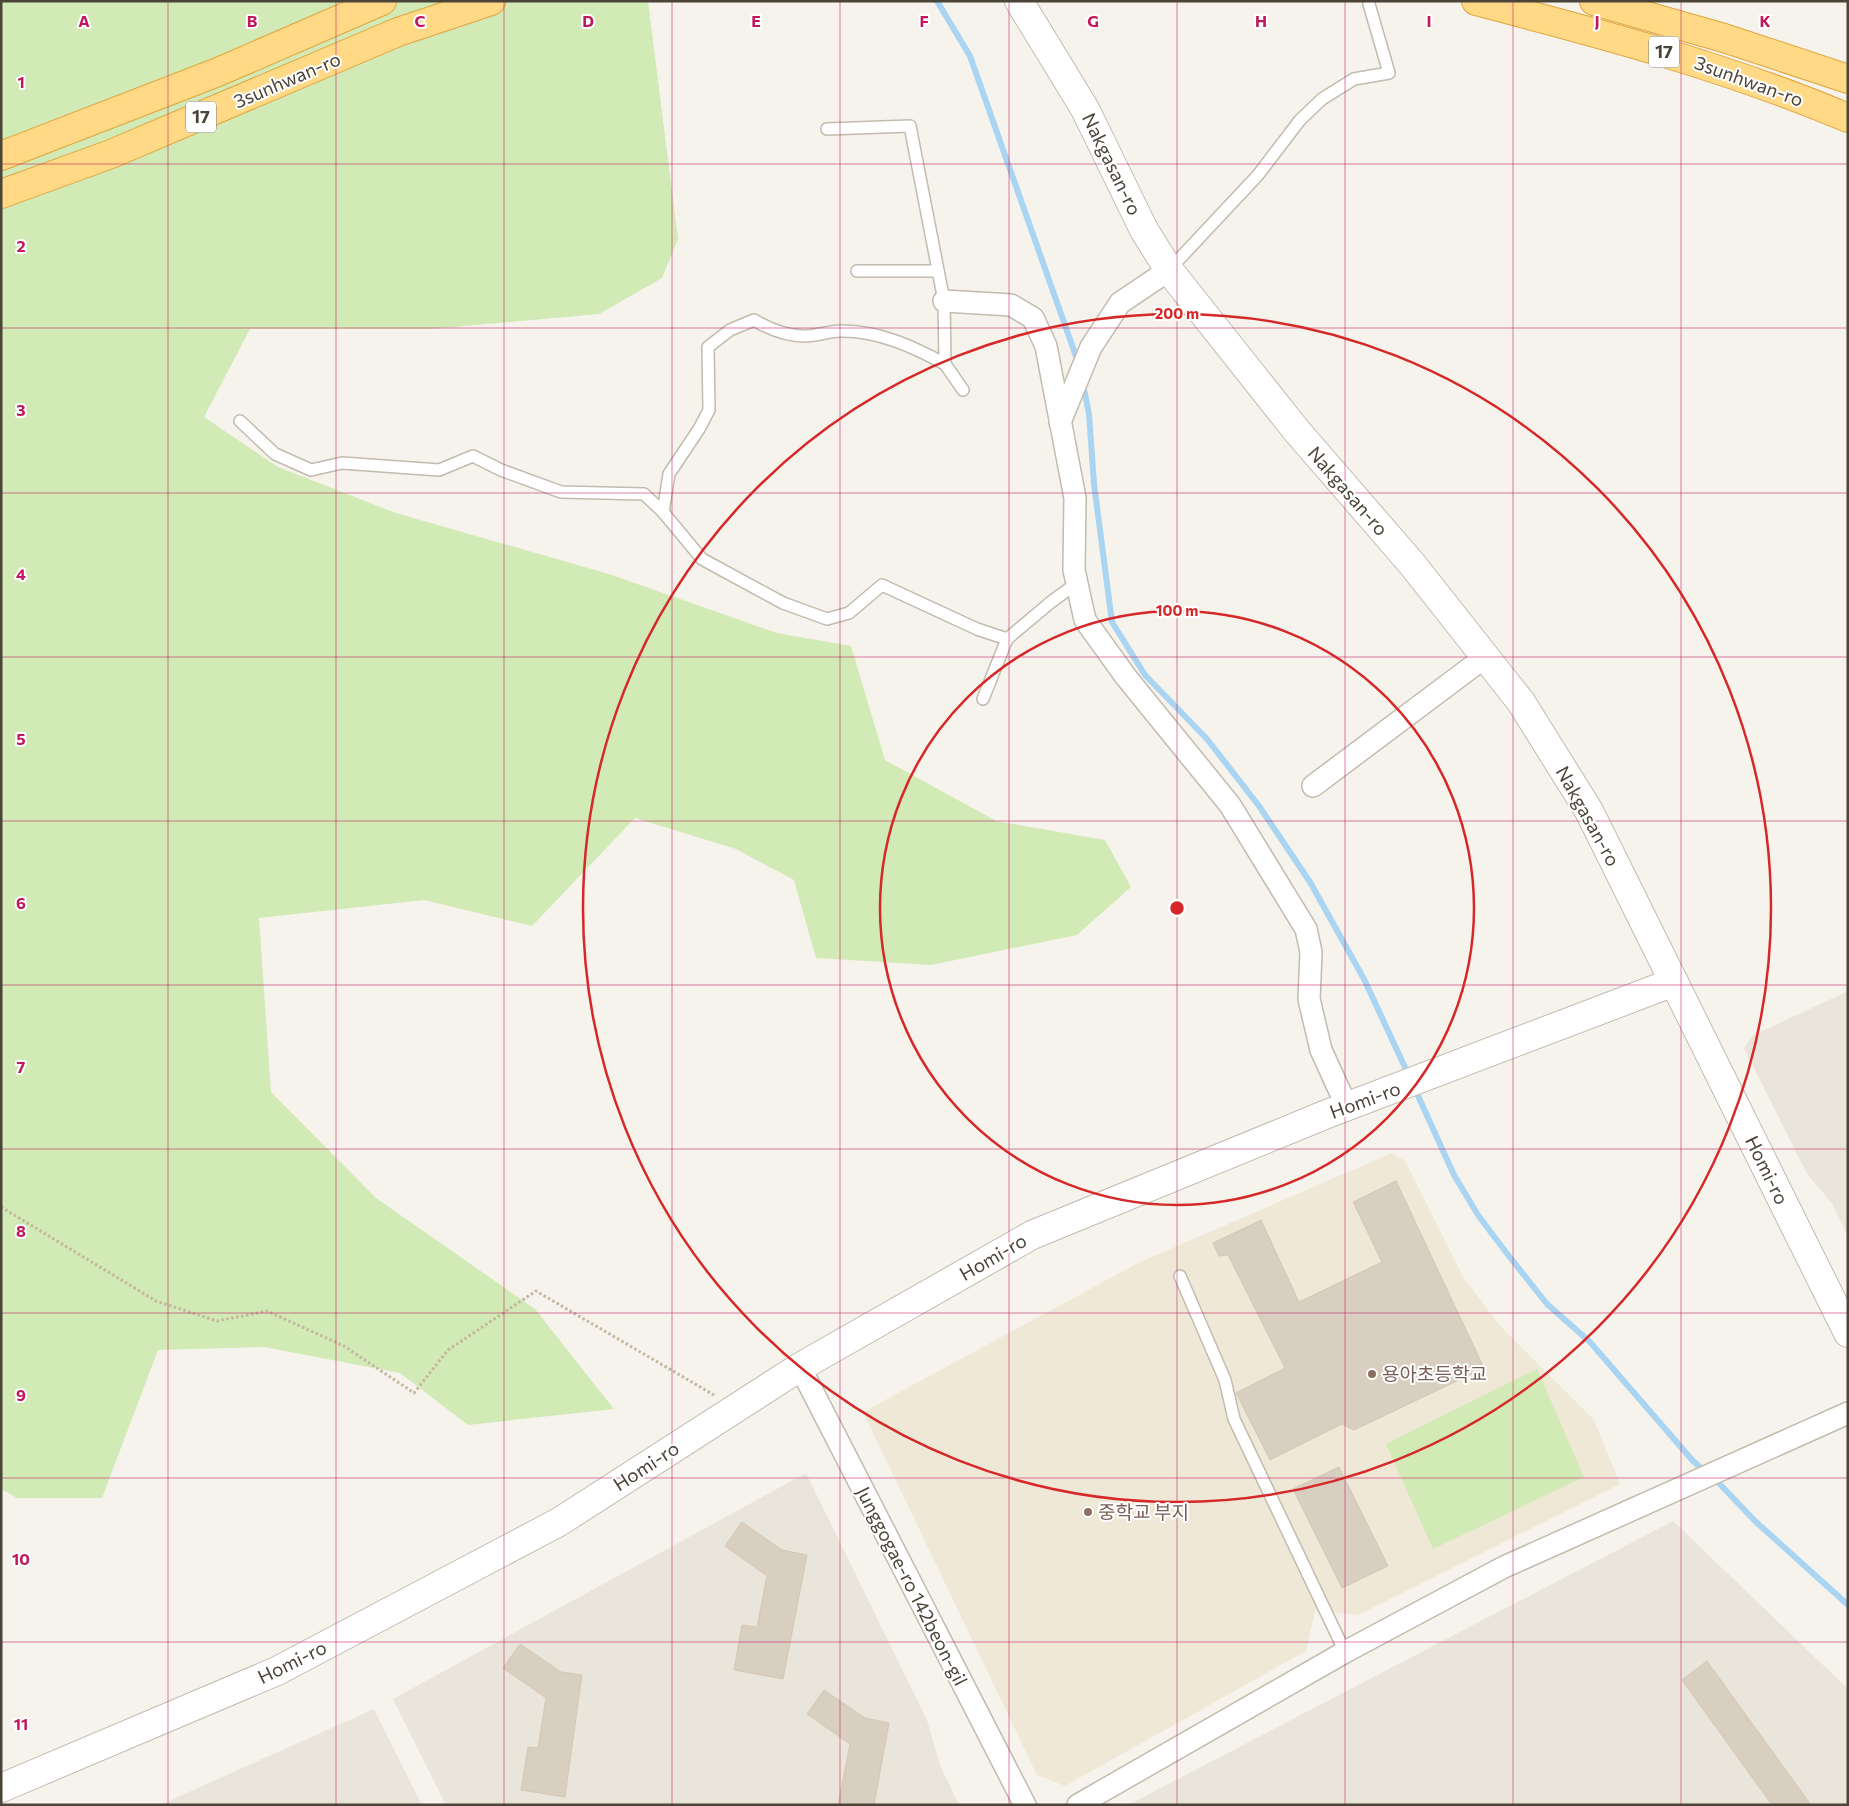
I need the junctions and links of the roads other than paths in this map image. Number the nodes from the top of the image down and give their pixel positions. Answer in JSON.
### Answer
{"nodes":[{"id":1,"x":382,"y":1,"type":"edge"},
{"id":2,"x":490,"y":1,"type":"edge"},
{"id":3,"x":1019,"y":1,"type":"edge"},
{"id":4,"x":1476,"y":1,"type":"edge"},
{"id":5,"x":1594,"y":1,"type":"edge"},
{"id":6,"x":1368,"y":4,"type":"dead end"},
{"id":7,"x":1848,"y":79,"type":"edge"},
{"id":8,"x":1848,"y":118,"type":"edge"},
{"id":9,"x":827,"y":129,"type":"dead end"},
{"id":10,"x":1,"y":156,"type":"edge"},
{"id":11,"x":1,"y":194,"type":"edge"},
{"id":12,"x":1169,"y":270,"type":"junction"},
{"id":13,"x":857,"y":271,"type":"dead end"},
{"id":14,"x":938,"y":271,"type":"junction"},
{"id":15,"x":944,"y":301,"type":"junction"},
{"id":16,"x":945,"y":364,"type":"junction"},
{"id":17,"x":963,"y":390,"type":"dead end"},
{"id":18,"x":240,"y":422,"type":"dead end"},
{"id":19,"x":1060,"y":422,"type":"junction"},
{"id":20,"x":663,"y":512,"type":"junction"},
{"id":21,"x":1077,"y":583,"type":"junction"},
{"id":22,"x":1007,"y":639,"type":"junction"},
{"id":23,"x":1485,"y":657,"type":"junction"},
{"id":24,"x":983,"y":699,"type":"dead end"},
{"id":25,"x":1313,"y":786,"type":"dead end"},
{"id":26,"x":1674,"y":982,"type":"junction"},
{"id":27,"x":1347,"y":1106,"type":"junction"},
{"id":28,"x":1180,"y":1276,"type":"dead end"},
{"id":29,"x":1848,"y":1333,"type":"edge"},
{"id":30,"x":800,"y":1367,"type":"junction"},
{"id":31,"x":1848,"y":1413,"type":"edge"},
{"id":32,"x":1345,"y":1652,"type":"junction"},
{"id":33,"x":1,"y":1788,"type":"edge"},
{"id":34,"x":1025,"y":1805,"type":"edge"},
{"id":35,"x":1078,"y":1805,"type":"edge"}],
"edges":[{"from":1,"to":10,"type":"highway","name":"3sunhwan-ro","number":"17"},
{"from":2,"to":11,"type":"highway","name":"3sunhwan-ro","number":"17"},
{"from":3,"to":12,"type":"street","name":"Nakgasan-ro"},
{"from":4,"to":8,"type":"highway","name":"3sunhwan-ro","number":"17"},
{"from":5,"to":7,"type":"highway","name":"3sunhwan-ro","number":"17"},
{"from":6,"to":12,"type":"lane"},
{"from":9,"to":14,"type":"lane"},
{"from":12,"to":19,"type":"street"},
{"from":12,"to":23,"type":"street","name":"Nakgasan-ro"},
{"from":13,"to":14,"type":"lane"},
{"from":14,"to":15,"type":"lane"},
{"from":15,"to":16,"type":"lane"},
{"from":15,"to":19,"type":"street"},
{"from":16,"to":17,"type":"lane"},
{"from":16,"to":20,"type":"lane"},
{"from":18,"to":20,"type":"lane"},
{"from":19,"to":21,"type":"street"},
{"from":20,"to":22,"type":"lane"},
{"from":21,"to":22,"type":"lane"},
{"from":21,"to":27,"type":"street"},
{"from":22,"to":24,"type":"lane"},
{"from":23,"to":25,"type":"street"},
{"from":23,"to":26,"type":"street","name":"Nakgasan-ro"},
{"from":26,"to":27,"type":"street","name":"Homi-ro"},
{"from":26,"to":29,"type":"street","name":"Homi-ro"},
{"from":27,"to":30,"type":"street","name":"Homi-ro"},
{"from":28,"to":32,"type":"lane"},
{"from":30,"to":33,"type":"street","name":"Homi-ro"},
{"from":30,"to":34,"type":"street","name":"Junggogae-ro 142beon-gil"},
{"from":31,"to":32,"type":"street"},
{"from":32,"to":35,"type":"street"}]}
